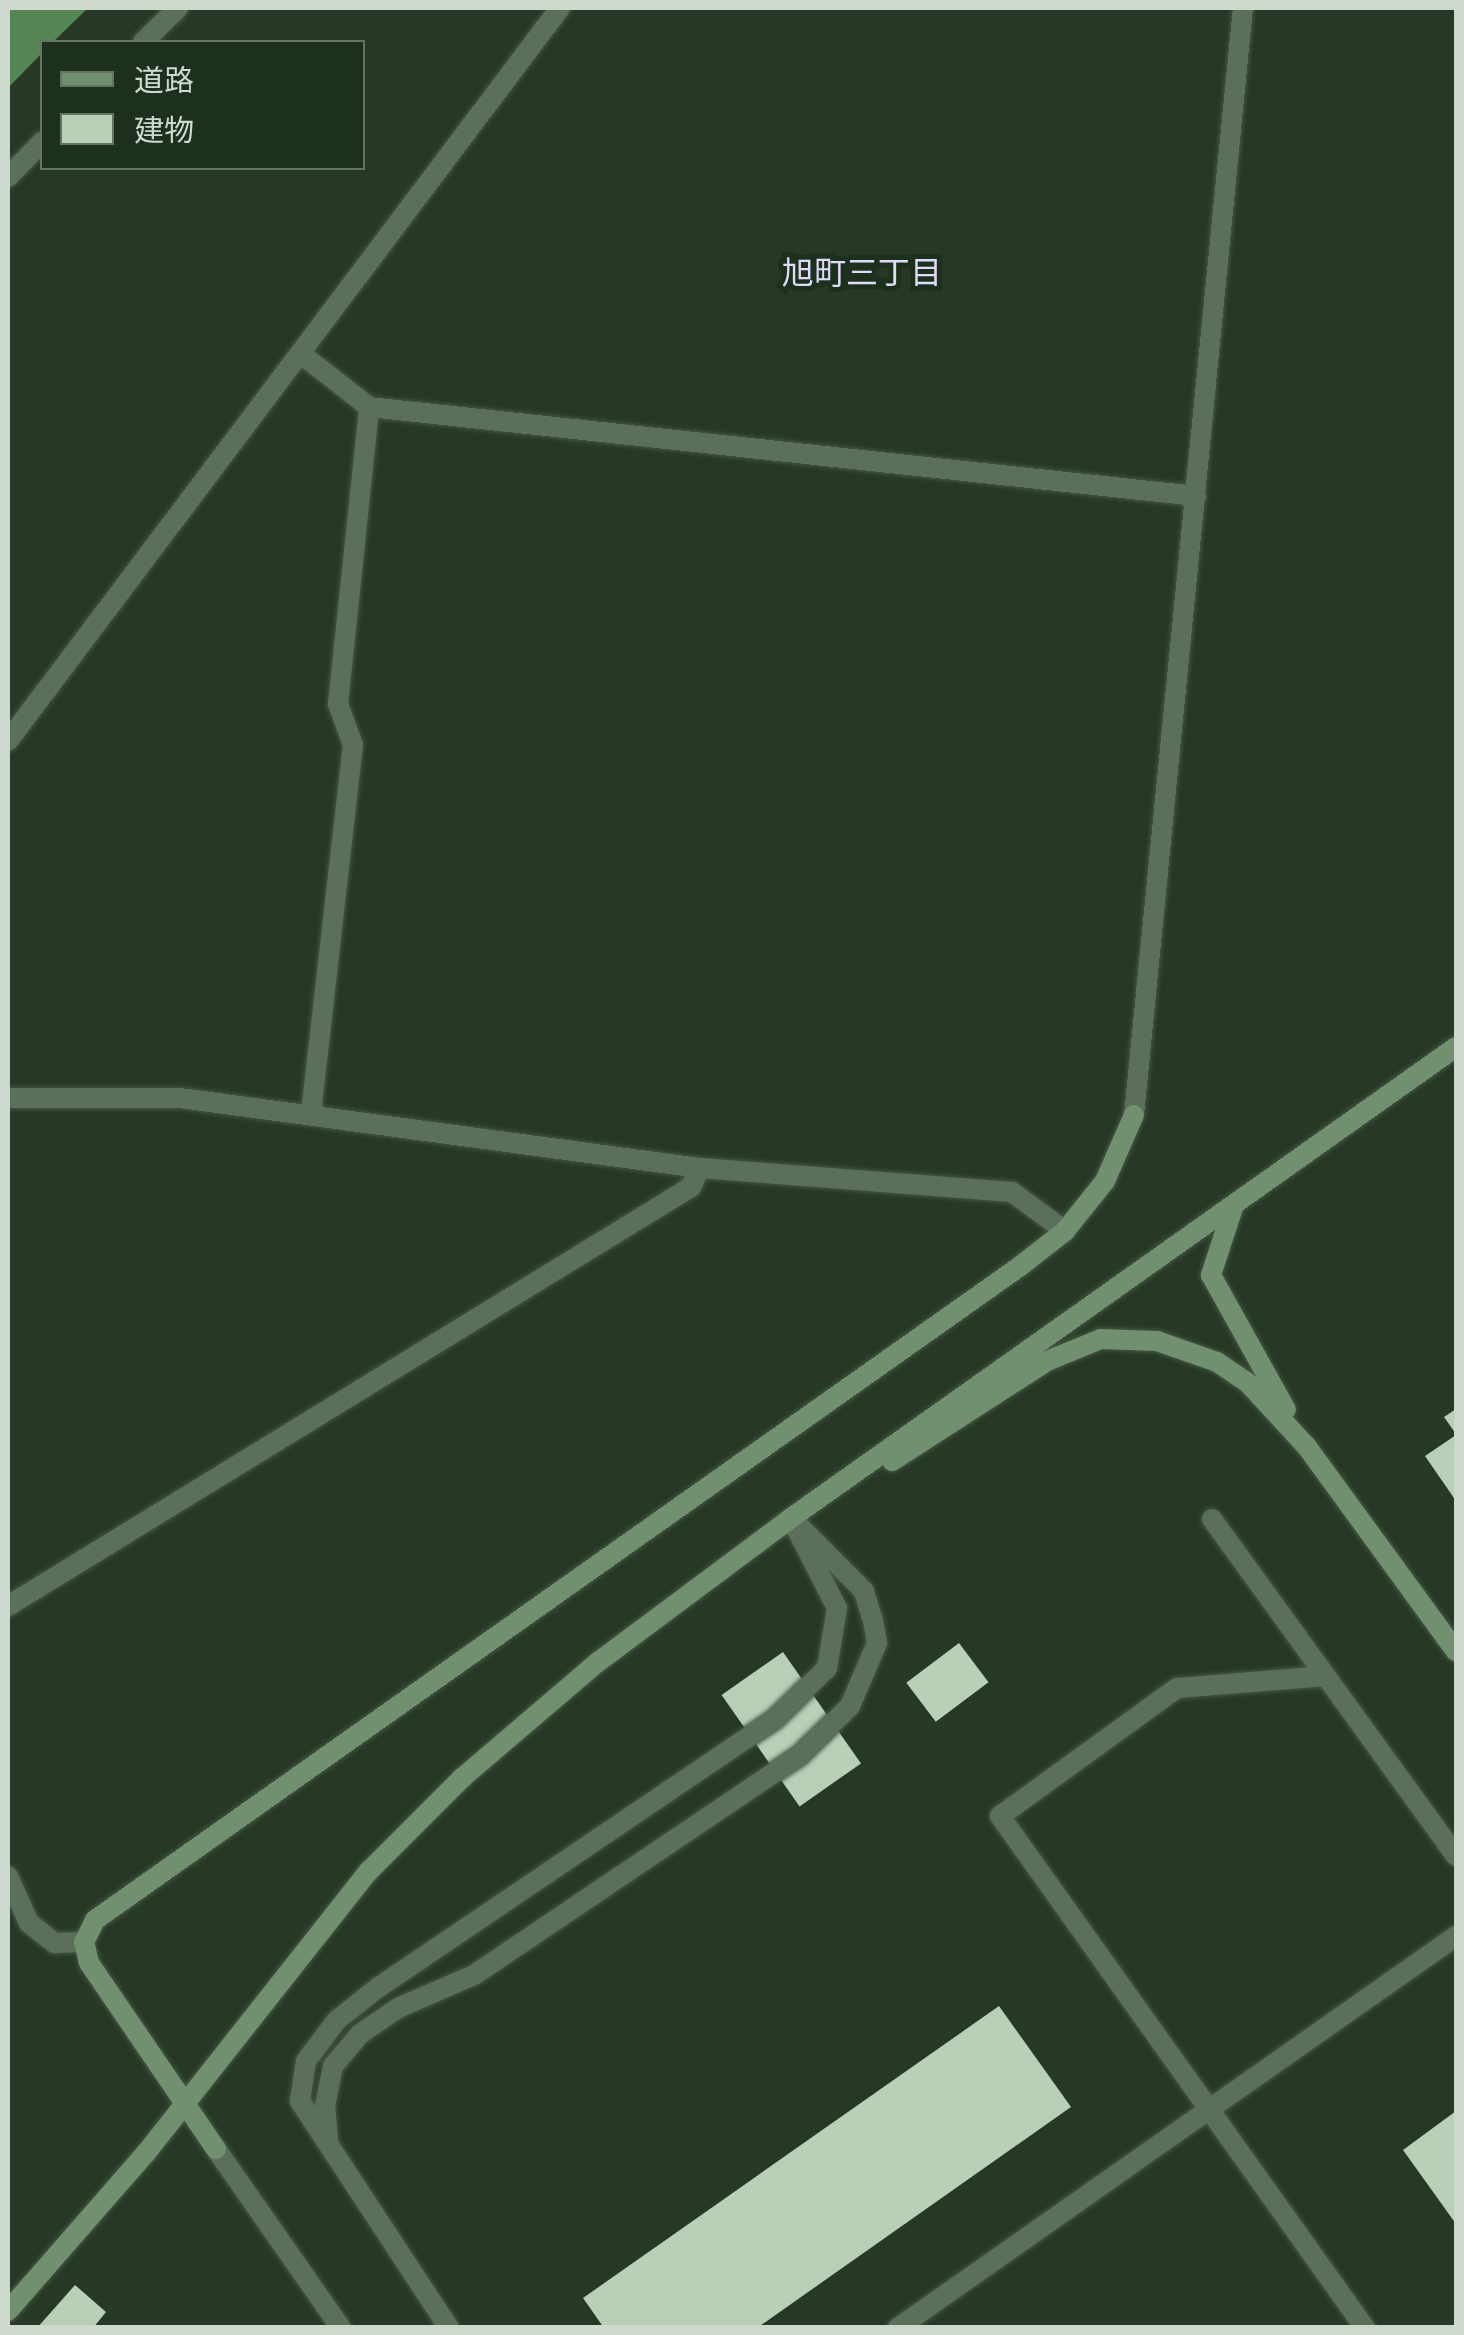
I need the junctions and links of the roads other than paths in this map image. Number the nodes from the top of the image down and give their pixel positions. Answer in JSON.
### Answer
{"nodes":[{"id":1,"x":178,"y":8,"type":"edge"},
{"id":2,"x":560,"y":8,"type":"edge"},
{"id":3,"x":1243,"y":8,"type":"edge"},
{"id":4,"x":145,"y":40,"type":"edge"},
{"id":5,"x":40,"y":144,"type":"edge"},
{"id":6,"x":8,"y":177,"type":"edge"},
{"id":7,"x":300,"y":353,"type":"junction"},
{"id":8,"x":369,"y":406,"type":"junction"},
{"id":9,"x":1196,"y":496,"type":"junction"},
{"id":10,"x":8,"y":741,"type":"edge"},
{"id":11,"x":1456,"y":1047,"type":"edge"},
{"id":12,"x":8,"y":1098,"type":"edge"},
{"id":13,"x":311,"y":1113,"type":"junction"},
{"id":14,"x":700,"y":1168,"type":"junction"},
{"id":15,"x":1234,"y":1208,"type":"junction"},
{"id":16,"x":1064,"y":1231,"type":"junction"},
{"id":17,"x":1307,"y":1447,"type":"junction"},
{"id":18,"x":845,"y":1483,"type":"junction"},
{"id":19,"x":791,"y":1518,"type":"junction"},
{"id":20,"x":1212,"y":1519,"type":"dead end"},
{"id":21,"x":8,"y":1606,"type":"edge"},
{"id":22,"x":1456,"y":1651,"type":"edge"},
{"id":23,"x":1326,"y":1676,"type":"junction"},
{"id":24,"x":1456,"y":1856,"type":"edge"},
{"id":25,"x":8,"y":1876,"type":"edge"},
{"id":26,"x":1456,"y":1936,"type":"edge"},
{"id":27,"x":84,"y":1942,"type":"junction"},
{"id":28,"x":185,"y":2103,"type":"junction"},
{"id":29,"x":1210,"y":2109,"type":"junction"},
{"id":30,"x":329,"y":2147,"type":"junction"},
{"id":31,"x":8,"y":2310,"type":"edge"},
{"id":32,"x":341,"y":2328,"type":"edge"},
{"id":33,"x":450,"y":2328,"type":"edge"},
{"id":34,"x":898,"y":2328,"type":"edge"},
{"id":35,"x":1365,"y":2328,"type":"edge"}],
"edges":[{"from":1,"to":4,"type":"street"},
{"from":2,"to":7,"type":"street"},
{"from":3,"to":9,"type":"street"},
{"from":5,"to":6,"type":"street"},
{"from":7,"to":8,"type":"street"},
{"from":7,"to":10,"type":"street"},
{"from":8,"to":9,"type":"street"},
{"from":8,"to":13,"type":"street"},
{"from":9,"to":16,"type":"street"},
{"from":11,"to":15,"type":"street"},
{"from":12,"to":13,"type":"street"},
{"from":13,"to":14,"type":"street"},
{"from":14,"to":16,"type":"street"},
{"from":14,"to":21,"type":"street"},
{"from":15,"to":17,"type":"street"},
{"from":15,"to":18,"type":"street"},
{"from":16,"to":27,"type":"street"},
{"from":17,"to":18,"type":"street"},
{"from":17,"to":22,"type":"street"},
{"from":18,"to":19,"type":"street"},
{"from":19,"to":28,"type":"street"},
{"from":19,"to":30,"type":"street"},
{"from":19,"to":30,"type":"street"},
{"from":20,"to":23,"type":"street"},
{"from":23,"to":24,"type":"street"},
{"from":23,"to":29,"type":"street"},
{"from":25,"to":27,"type":"street"},
{"from":26,"to":29,"type":"street"},
{"from":27,"to":28,"type":"street"},
{"from":28,"to":31,"type":"street"},
{"from":28,"to":32,"type":"street"},
{"from":29,"to":34,"type":"street"},
{"from":29,"to":35,"type":"street"},
{"from":30,"to":33,"type":"street"}]}
